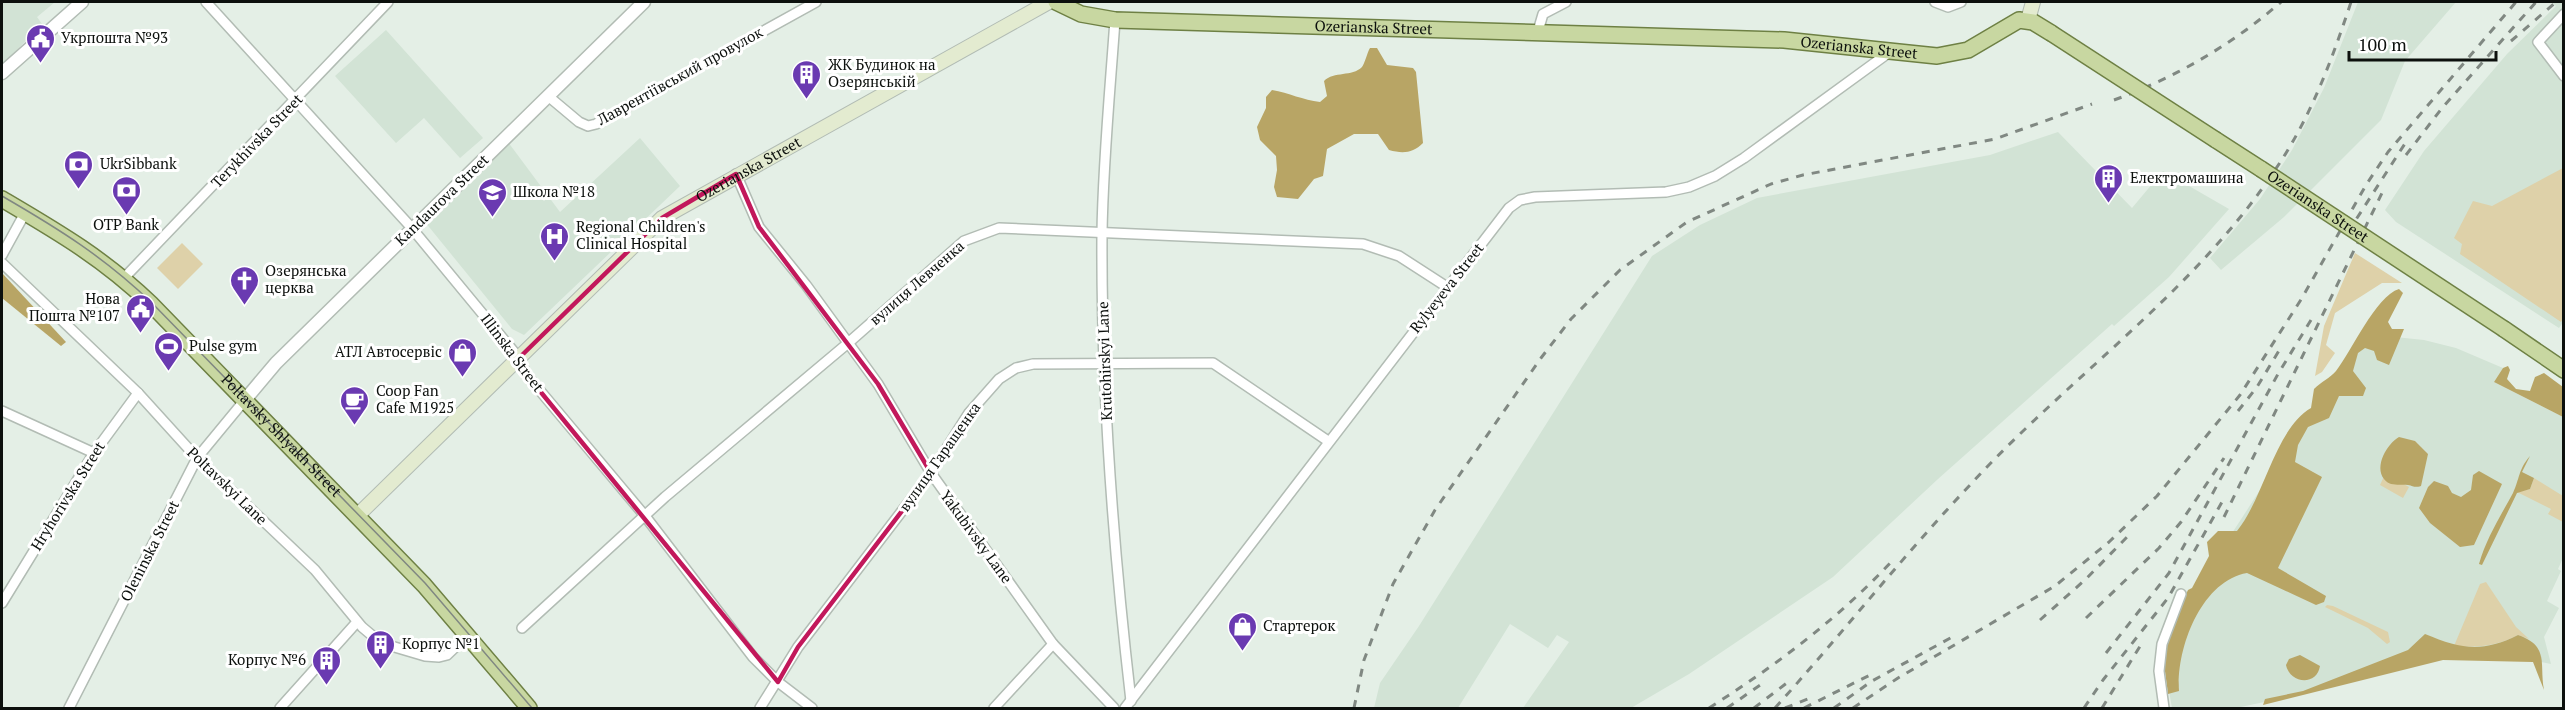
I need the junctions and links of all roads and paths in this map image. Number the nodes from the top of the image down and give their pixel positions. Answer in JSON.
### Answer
{"nodes":[{"id":1,"x":82,"y":2,"type":"edge"},
{"id":2,"x":206,"y":2,"type":"edge"},
{"id":3,"x":388,"y":2,"type":"edge"},
{"id":4,"x":644,"y":2,"type":"edge"},
{"id":5,"x":816,"y":2,"type":"edge"},
{"id":6,"x":1049,"y":2,"type":"edge"},
{"id":7,"x":1056,"y":2,"type":"edge"},
{"id":8,"x":1566,"y":2,"type":"edge"},
{"id":9,"x":1935,"y":2,"type":"edge"},
{"id":10,"x":1961,"y":2,"type":"edge"},
{"id":11,"x":2033,"y":2,"type":"edge"},
{"id":12,"x":2564,"y":14,"type":"edge"},
{"id":13,"x":1115,"y":20,"type":"junction"},
{"id":14,"x":2028,"y":20,"type":"junction"},
{"id":15,"x":1538,"y":32,"type":"junction"},
{"id":16,"x":1891,"y":51,"type":"junction"},
{"id":17,"x":2,"y":73,"type":"edge"},
{"id":18,"x":2564,"y":76,"type":"edge"},
{"id":19,"x":548,"y":96,"type":"junction"},
{"id":20,"x":295,"y":101,"type":"junction"},
{"id":21,"x":736,"y":174,"type":"junction"},
{"id":22,"x":2,"y":199,"type":"edge"},
{"id":23,"x":25,"y":213,"type":"junction"},
{"id":24,"x":412,"y":229,"type":"junction"},
{"id":25,"x":1102,"y":231,"type":"junction"},
{"id":26,"x":2,"y":255,"type":"edge"},
{"id":27,"x":2,"y":262,"type":"edge"},
{"id":28,"x":124,"y":278,"type":"junction"},
{"id":29,"x":1447,"y":287,"type":"junction"},
{"id":30,"x":847,"y":344,"type":"junction"},
{"id":31,"x":519,"y":358,"type":"junction"},
{"id":32,"x":1103,"y":364,"type":"junction"},
{"id":33,"x":2561,"y":367,"type":"edge"},
{"id":34,"x":138,"y":393,"type":"junction"},
{"id":35,"x":244,"y":401,"type":"junction"},
{"id":36,"x":2,"y":411,"type":"edge"},
{"id":37,"x":1328,"y":441,"type":"junction"},
{"id":38,"x":94,"y":453,"type":"junction"},
{"id":39,"x":197,"y":458,"type":"junction"},
{"id":40,"x":931,"y":473,"type":"junction"},
{"id":41,"x":357,"y":515,"type":"junction"},
{"id":42,"x":645,"y":516,"type":"junction"},
{"id":43,"x":2181,"y":594,"type":"dead end"},
{"id":44,"x":2,"y":603,"type":"edge"},
{"id":45,"x":357,"y":622,"type":"junction"},
{"id":46,"x":522,"y":628,"type":"dead end"},
{"id":47,"x":468,"y":635,"type":"junction"},
{"id":48,"x":1053,"y":644,"type":"junction"},
{"id":49,"x":778,"y":682,"type":"junction"},
{"id":50,"x":1128,"y":705,"type":"edge"},
{"id":51,"x":69,"y":708,"type":"edge"},
{"id":52,"x":280,"y":708,"type":"edge"},
{"id":53,"x":529,"y":708,"type":"edge"},
{"id":54,"x":760,"y":708,"type":"edge"},
{"id":55,"x":812,"y":708,"type":"edge"},
{"id":56,"x":994,"y":708,"type":"edge"},
{"id":57,"x":1114,"y":708,"type":"edge"},
{"id":58,"x":2164,"y":708,"type":"edge"}],
"edges":[{"from":1,"to":17,"type":"street"},
{"from":2,"to":20,"type":"street","name":"Illinska Street"},
{"from":3,"to":20,"type":"street","name":"Terykhivska Street"},
{"from":4,"to":19,"type":"street","name":"Kandaurova Street"},
{"from":5,"to":19,"type":"street","name":"Лаврентіївський провулок"},
{"from":6,"to":21,"type":"main road","name":"Ozerianska Street"},
{"from":7,"to":13,"type":"main road","name":"Ozerianska Street"},
{"from":8,"to":15,"type":"street"},
{"from":9,"to":10,"type":"street"},
{"from":11,"to":14,"type":"main road"},
{"from":12,"to":18,"type":"street"},
{"from":13,"to":15,"type":"main road","name":"Ozerianska Street"},
{"from":13,"to":25,"type":"street","name":"Krutohirskyi Lane"},
{"from":14,"to":16,"type":"main road","name":"Ozerianska Street"},
{"from":14,"to":33,"type":"main road","name":"Ozerianska Street","bridge":true},
{"from":15,"to":16,"type":"main road","name":"Ozerianska Street"},
{"from":16,"to":29,"type":"street","name":"Rylyeyeva Street"},
{"from":19,"to":24,"type":"street","name":"Kandaurova Street"},
{"from":20,"to":24,"type":"street","name":"Illinska Street"},
{"from":20,"to":28,"type":"street","name":"Terykhivska Street"},
{"from":21,"to":30,"type":"street","name":"Yakubivsky Lane"},
{"from":21,"to":31,"type":"main road","name":"Ozerianska Street"},
{"from":22,"to":23,"type":"main road","name":"Poltavsky Shlyakh Street"},
{"from":23,"to":26,"type":"street"},
{"from":23,"to":28,"type":"main road","name":"Poltavsky Shlyakh Street"},
{"from":24,"to":31,"type":"street","name":"Illinska Street"},
{"from":24,"to":35,"type":"street","name":"Kandaurova Street"},
{"from":25,"to":29,"type":"street","name":"вулиця Левченка"},
{"from":25,"to":30,"type":"street","name":"вулиця Левченка"},
{"from":25,"to":32,"type":"street","name":"Krutohirskyi Lane"},
{"from":27,"to":34,"type":"street","name":"Poltavskyi Lane"},
{"from":28,"to":35,"type":"main road","name":"Poltavsky Shlyakh Street"},
{"from":29,"to":37,"type":"street","name":"Rylyeyeva Street"},
{"from":30,"to":40,"type":"street","name":"Yakubivsky Lane"},
{"from":30,"to":42,"type":"street","name":"вулиця Левченка"},
{"from":31,"to":41,"type":"main road","name":"Ozerianska Street"},
{"from":31,"to":42,"type":"street","name":"Illinska Street"},
{"from":32,"to":37,"type":"street","name":"вулиця Гаращенка"},
{"from":32,"to":40,"type":"street","name":"вулиця Гаращенка"},
{"from":32,"to":50,"type":"street","name":"Krutohirskyi Lane"},
{"from":34,"to":38,"type":"street","name":"Hryhorivska Street"},
{"from":34,"to":39,"type":"street","name":"Poltavskyi Lane"},
{"from":35,"to":39,"type":"street","name":"Oleninska Street"},
{"from":35,"to":41,"type":"main road","name":"Poltavsky Shlyakh Street"},
{"from":36,"to":38,"type":"street"},
{"from":37,"to":50,"type":"street","name":"Rylyeyeva Street"},
{"from":38,"to":44,"type":"street","name":"Hryhorivska Street"},
{"from":39,"to":45,"type":"street","name":"Poltavskyi Lane"},
{"from":39,"to":51,"type":"street","name":"Oleninska Street"},
{"from":40,"to":48,"type":"street","name":"Yakubivsky Lane"},
{"from":40,"to":49,"type":"street","name":"вулиця Гаращенка"},
{"from":41,"to":47,"type":"main road","name":"Poltavsky Shlyakh Street"},
{"from":42,"to":46,"type":"street","name":"вулиця Левченка"},
{"from":42,"to":49,"type":"street","name":"Illinska Street"},
{"from":43,"to":58,"type":"street"},
{"from":45,"to":47,"type":"street","name":"Poltavskyi Lane"},
{"from":45,"to":52,"type":"street"},
{"from":47,"to":53,"type":"main road","name":"Poltavsky Shlyakh Street"},
{"from":48,"to":56,"type":"street"},
{"from":48,"to":57,"type":"street","name":"Yakubivsky Lane"},
{"from":49,"to":54,"type":"street","name":"вулиця Гаращенка"},
{"from":49,"to":55,"type":"street","name":"Illinska Street"}]}
